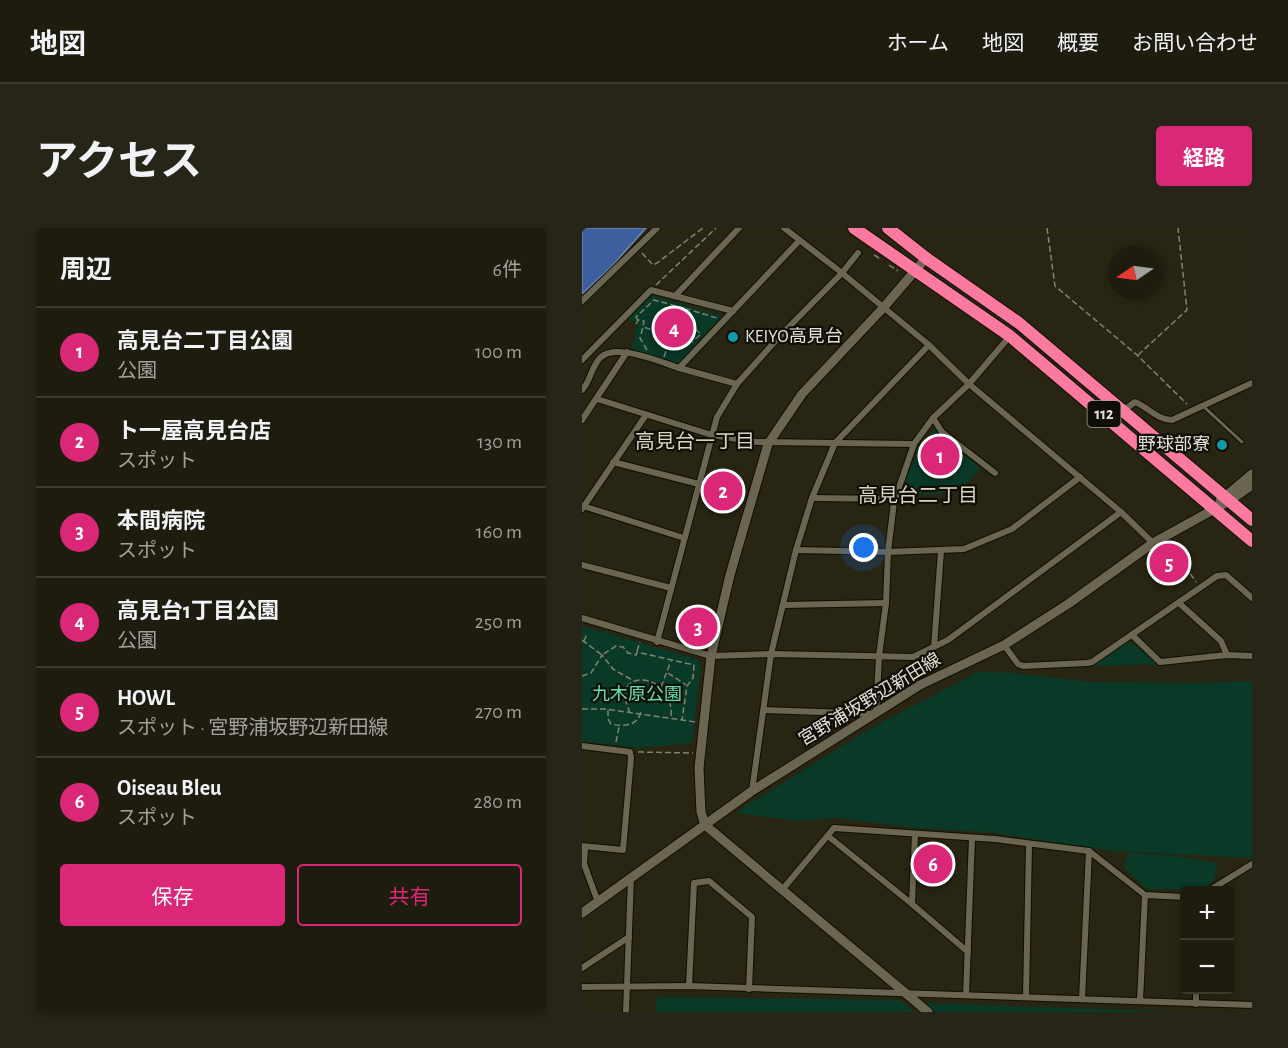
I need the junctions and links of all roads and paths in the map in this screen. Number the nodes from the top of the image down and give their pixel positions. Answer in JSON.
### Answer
{"nodes":[{"id":1,"x":657,"y":228,"type":"edge"},
{"id":2,"x":703,"y":228,"type":"edge"},
{"id":3,"x":716,"y":228,"type":"edge"},
{"id":4,"x":739,"y":228,"type":"edge"},
{"id":5,"x":784,"y":228,"type":"edge"},
{"id":6,"x":854,"y":228,"type":"edge"},
{"id":7,"x":888,"y":228,"type":"edge"},
{"id":8,"x":1047,"y":228,"type":"edge"},
{"id":9,"x":1178,"y":228,"type":"edge"},
{"id":10,"x":799,"y":241,"type":"junction"},
{"id":11,"x":637,"y":248,"type":"junction"},
{"id":12,"x":858,"y":253,"type":"dead end"},
{"id":13,"x":926,"y":258,"type":"junction"},
{"id":14,"x":917,"y":272,"type":"junction"},
{"id":15,"x":843,"y":273,"type":"junction"},
{"id":16,"x":651,"y":290,"type":"junction"},
{"id":17,"x":676,"y":295,"type":"junction"},
{"id":18,"x":582,"y":301,"type":"edge"},
{"id":19,"x":884,"y":307,"type":"junction"},
{"id":20,"x":687,"y":309,"type":"junction"},
{"id":21,"x":733,"y":311,"type":"junction"},
{"id":22,"x":717,"y":318,"type":"dead end"},
{"id":23,"x":638,"y":320,"type":"junction"},
{"id":24,"x":636,"y":324,"type":"dead end"},
{"id":25,"x":643,"y":327,"type":"junction"},
{"id":26,"x":671,"y":336,"type":"junction"},
{"id":27,"x":1010,"y":336,"type":"junction"},
{"id":28,"x":929,"y":345,"type":"junction"},
{"id":29,"x":627,"y":352,"type":"junction"},
{"id":30,"x":648,"y":352,"type":"dead end"},
{"id":31,"x":656,"y":355,"type":"dead end"},
{"id":32,"x":1137,"y":356,"type":"junction"},
{"id":33,"x":582,"y":360,"type":"edge"},
{"id":34,"x":679,"y":368,"type":"junction"},
{"id":35,"x":1252,"y":382,"type":"edge"},
{"id":36,"x":737,"y":384,"type":"junction"},
{"id":37,"x":969,"y":384,"type":"junction"},
{"id":38,"x":582,"y":390,"type":"edge"},
{"id":39,"x":597,"y":399,"type":"junction"},
{"id":40,"x":1204,"y":407,"type":"junction"},
{"id":41,"x":1124,"y":410,"type":"junction"},
{"id":42,"x":1195,"y":411,"type":"junction"},
{"id":43,"x":646,"y":415,"type":"junction"},
{"id":44,"x":933,"y":418,"type":"junction"},
{"id":45,"x":582,"y":420,"type":"edge"},
{"id":46,"x":712,"y":435,"type":"junction"},
{"id":47,"x":1242,"y":442,"type":"dead end"},
{"id":48,"x":835,"y":443,"type":"junction"},
{"id":49,"x":768,"y":444,"type":"junction"},
{"id":50,"x":914,"y":444,"type":"junction"},
{"id":51,"x":613,"y":462,"type":"junction"},
{"id":52,"x":994,"y":473,"type":"dead end"},
{"id":53,"x":1252,"y":474,"type":"edge"},
{"id":54,"x":1080,"y":477,"type":"junction"},
{"id":55,"x":699,"y":484,"type":"junction"},
{"id":56,"x":1252,"y":485,"type":"edge"},
{"id":57,"x":812,"y":498,"type":"junction"},
{"id":58,"x":895,"y":499,"type":"junction"},
{"id":59,"x":1226,"y":499,"type":"junction"},
{"id":60,"x":583,"y":507,"type":"edge"},
{"id":61,"x":1214,"y":510,"type":"junction"},
{"id":62,"x":1121,"y":512,"type":"junction"},
{"id":63,"x":1252,"y":520,"type":"edge"},
{"id":64,"x":684,"y":538,"type":"junction"},
{"id":65,"x":1252,"y":541,"type":"edge"},
{"id":66,"x":1153,"y":543,"type":"junction"},
{"id":67,"x":1173,"y":548,"type":"dead end"},
{"id":68,"x":796,"y":550,"type":"junction"},
{"id":69,"x":940,"y":551,"type":"junction"},
{"id":70,"x":888,"y":552,"type":"junction"},
{"id":71,"x":582,"y":565,"type":"edge"},
{"id":72,"x":671,"y":588,"type":"junction"},
{"id":73,"x":1200,"y":588,"type":"junction"},
{"id":74,"x":1252,"y":598,"type":"edge"},
{"id":75,"x":886,"y":603,"type":"junction"},
{"id":76,"x":1179,"y":603,"type":"junction"},
{"id":77,"x":784,"y":604,"type":"junction"},
{"id":78,"x":582,"y":618,"type":"edge"},
{"id":79,"x":587,"y":634,"type":"dead end"},
{"id":80,"x":1132,"y":635,"type":"junction"},
{"id":81,"x":641,"y":636,"type":"junction"},
{"id":82,"x":583,"y":641,"type":"edge"},
{"id":83,"x":657,"y":642,"type":"junction"},
{"id":84,"x":1004,"y":645,"type":"junction"},
{"id":85,"x":934,"y":647,"type":"junction"},
{"id":86,"x":682,"y":648,"type":"junction"},
{"id":87,"x":637,"y":652,"type":"junction"},
{"id":88,"x":771,"y":654,"type":"junction"},
{"id":89,"x":602,"y":655,"type":"junction"},
{"id":90,"x":1227,"y":655,"type":"junction"},
{"id":91,"x":711,"y":656,"type":"junction"},
{"id":92,"x":879,"y":656,"type":"junction"},
{"id":93,"x":1252,"y":656,"type":"edge"},
{"id":94,"x":671,"y":660,"type":"junction"},
{"id":95,"x":677,"y":662,"type":"junction"},
{"id":96,"x":667,"y":672,"type":"junction"},
{"id":97,"x":582,"y":676,"type":"edge"},
{"id":98,"x":634,"y":681,"type":"junction"},
{"id":99,"x":687,"y":686,"type":"junction"},
{"id":100,"x":660,"y":688,"type":"junction"},
{"id":101,"x":582,"y":709,"type":"edge"},
{"id":102,"x":608,"y":710,"type":"junction"},
{"id":103,"x":764,"y":710,"type":"junction"},
{"id":104,"x":641,"y":711,"type":"dead end"},
{"id":105,"x":630,"y":713,"type":"junction"},
{"id":106,"x":876,"y":714,"type":"junction"},
{"id":107,"x":641,"y":715,"type":"junction"},
{"id":108,"x":671,"y":719,"type":"junction"},
{"id":109,"x":682,"y":720,"type":"junction"},
{"id":110,"x":703,"y":723,"type":"junction"},
{"id":111,"x":619,"y":726,"type":"junction"},
{"id":112,"x":582,"y":746,"type":"edge"},
{"id":113,"x":614,"y":750,"type":"junction"},
{"id":114,"x":630,"y":752,"type":"junction"},
{"id":115,"x":700,"y":753,"type":"junction"},
{"id":116,"x":752,"y":791,"type":"junction"},
{"id":117,"x":705,"y":825,"type":"junction"},
{"id":118,"x":915,"y":834,"type":"junction"},
{"id":119,"x":828,"y":836,"type":"junction"},
{"id":120,"x":972,"y":838,"type":"junction"},
{"id":121,"x":1029,"y":844,"type":"junction"},
{"id":122,"x":583,"y":846,"type":"edge"},
{"id":123,"x":1089,"y":851,"type":"junction"},
{"id":124,"x":1252,"y":864,"type":"edge"},
{"id":125,"x":632,"y":878,"type":"junction"},
{"id":126,"x":1218,"y":886,"type":"edge"},
{"id":127,"x":782,"y":890,"type":"junction"},
{"id":128,"x":1145,"y":895,"type":"junction"},
{"id":129,"x":1180,"y":897,"type":"edge"},
{"id":130,"x":598,"y":902,"type":"junction"},
{"id":131,"x":912,"y":904,"type":"junction"},
{"id":132,"x":582,"y":913,"type":"edge"},
{"id":133,"x":629,"y":937,"type":"junction"},
{"id":134,"x":968,"y":952,"type":"junction"},
{"id":135,"x":582,"y":968,"type":"edge"},
{"id":136,"x":689,"y":986,"type":"junction"},
{"id":137,"x":582,"y":987,"type":"edge"},
{"id":138,"x":626,"y":988,"type":"junction"},
{"id":139,"x":749,"y":989,"type":"junction"},
{"id":140,"x":907,"y":994,"type":"junction"},
{"id":141,"x":1196,"y":994,"type":"edge"},
{"id":142,"x":966,"y":995,"type":"junction"},
{"id":143,"x":1026,"y":996,"type":"junction"},
{"id":144,"x":1082,"y":999,"type":"junction"},
{"id":145,"x":1140,"y":1001,"type":"junction"},
{"id":146,"x":1196,"y":1004,"type":"junction"},
{"id":147,"x":1252,"y":1005,"type":"edge"},
{"id":148,"x":626,"y":1012,"type":"edge"},
{"id":149,"x":928,"y":1012,"type":"edge"}],
"edges":[{"from":1,"to":11,"type":"street"},
{"from":2,"to":11,"type":"path"},
{"from":3,"to":16,"type":"path"},
{"from":4,"to":17,"type":"street"},
{"from":5,"to":10,"type":"street"},
{"from":6,"to":14,"type":"highway","number":"112"},
{"from":7,"to":13,"type":"highway","number":"112"},
{"from":8,"to":32,"type":"path"},
{"from":9,"to":32,"type":"path"},
{"from":10,"to":15,"type":"street"},
{"from":10,"to":21,"type":"street"},
{"from":11,"to":18,"type":"street"},
{"from":12,"to":15,"type":"street"},
{"from":13,"to":14,"type":"street"},
{"from":13,"to":41,"type":"highway","number":"112"},
{"from":14,"to":19,"type":"street"},
{"from":14,"to":27,"type":"highway","number":"112"},
{"from":15,"to":19,"type":"street"},
{"from":15,"to":36,"type":"street"},
{"from":16,"to":17,"type":"street"},
{"from":16,"to":33,"type":"street"},
{"from":17,"to":21,"type":"street"},
{"from":19,"to":28,"type":"street"},
{"from":19,"to":49,"type":"street"},
{"from":20,"to":22,"type":"path"},
{"from":20,"to":23,"type":"path"},
{"from":20,"to":26,"type":"path"},
{"from":21,"to":34,"type":"street"},
{"from":23,"to":24,"type":"path"},
{"from":23,"to":25,"type":"path"},
{"from":25,"to":26,"type":"path"},
{"from":25,"to":30,"type":"path"},
{"from":26,"to":31,"type":"path"},
{"from":27,"to":37,"type":"street"},
{"from":27,"to":61,"type":"highway","number":"112"},
{"from":28,"to":37,"type":"street"},
{"from":28,"to":48,"type":"street"},
{"from":29,"to":34,"type":"street"},
{"from":29,"to":38,"type":"street"},
{"from":29,"to":39,"type":"street"},
{"from":32,"to":42,"type":"path"},
{"from":34,"to":36,"type":"street"},
{"from":35,"to":40,"type":"street"},
{"from":36,"to":46,"type":"street"},
{"from":37,"to":44,"type":"street"},
{"from":37,"to":54,"type":"street"},
{"from":39,"to":43,"type":"street"},
{"from":39,"to":45,"type":"street"},
{"from":40,"to":42,"type":"street"},
{"from":40,"to":47,"type":"lane"},
{"from":41,"to":42,"type":"street"},
{"from":41,"to":59,"type":"highway","number":"112"},
{"from":43,"to":46,"type":"street"},
{"from":43,"to":51,"type":"street"},
{"from":44,"to":50,"type":"street"},
{"from":44,"to":52,"type":"street"},
{"from":46,"to":49,"type":"street"},
{"from":46,"to":55,"type":"street"},
{"from":48,"to":49,"type":"street"},
{"from":48,"to":50,"type":"street"},
{"from":48,"to":57,"type":"street"},
{"from":49,"to":91,"type":"street"},
{"from":50,"to":58,"type":"street"},
{"from":51,"to":55,"type":"street"},
{"from":51,"to":60,"type":"street"},
{"from":53,"to":59,"type":"street","name":"宮野浦坂野辺新田線"},
{"from":54,"to":62,"type":"street"},
{"from":54,"to":69,"type":"street"},
{"from":55,"to":64,"type":"street"},
{"from":56,"to":59,"type":"street","name":"宮野浦坂野辺新田線"},
{"from":57,"to":58,"type":"street"},
{"from":57,"to":68,"type":"street"},
{"from":58,"to":70,"type":"street"},
{"from":59,"to":61,"type":"street","name":"宮野浦坂野辺新田線"},
{"from":59,"to":63,"type":"highway","number":"112"},
{"from":60,"to":64,"type":"street"},
{"from":61,"to":65,"type":"highway","number":"112"},
{"from":61,"to":66,"type":"street","name":"宮野浦坂野辺新田線"},
{"from":62,"to":66,"type":"street"},
{"from":62,"to":85,"type":"street"},
{"from":64,"to":72,"type":"street"},
{"from":66,"to":84,"type":"street","name":"宮野浦坂野辺新田線"},
{"from":67,"to":73,"type":"path"},
{"from":68,"to":70,"type":"street"},
{"from":68,"to":77,"type":"street"},
{"from":69,"to":70,"type":"street"},
{"from":69,"to":85,"type":"street"},
{"from":70,"to":75,"type":"street"},
{"from":71,"to":72,"type":"street"},
{"from":72,"to":83,"type":"street"},
{"from":73,"to":74,"type":"street"},
{"from":73,"to":76,"type":"street"},
{"from":75,"to":77,"type":"street"},
{"from":75,"to":92,"type":"street"},
{"from":76,"to":80,"type":"street"},
{"from":76,"to":90,"type":"street"},
{"from":77,"to":88,"type":"street"},
{"from":78,"to":81,"type":"street"},
{"from":79,"to":82,"type":"path"},
{"from":80,"to":84,"type":"street"},
{"from":80,"to":90,"type":"street"},
{"from":81,"to":83,"type":"street"},
{"from":81,"to":87,"type":"path"},
{"from":82,"to":89,"type":"path"},
{"from":83,"to":86,"type":"street"},
{"from":84,"to":106,"type":"street","name":"宮野浦坂野辺新田線"},
{"from":85,"to":92,"type":"street"},
{"from":86,"to":91,"type":"street"},
{"from":86,"to":95,"type":"path"},
{"from":87,"to":89,"type":"path"},
{"from":87,"to":94,"type":"path"},
{"from":88,"to":91,"type":"street"},
{"from":88,"to":92,"type":"street"},
{"from":88,"to":103,"type":"street"},
{"from":89,"to":97,"type":"path"},
{"from":89,"to":98,"type":"path"},
{"from":90,"to":93,"type":"street"},
{"from":91,"to":110,"type":"street"},
{"from":92,"to":106,"type":"street"},
{"from":94,"to":95,"type":"path"},
{"from":94,"to":96,"type":"path"},
{"from":95,"to":99,"type":"path"},
{"from":96,"to":99,"type":"path"},
{"from":96,"to":100,"type":"path"},
{"from":98,"to":100,"type":"path"},
{"from":98,"to":105,"type":"path"},
{"from":99,"to":109,"type":"path"},
{"from":100,"to":108,"type":"path"},
{"from":101,"to":102,"type":"path"},
{"from":102,"to":105,"type":"path"},
{"from":102,"to":111,"type":"path"},
{"from":103,"to":106,"type":"street"},
{"from":103,"to":116,"type":"street"},
{"from":104,"to":107,"type":"path"},
{"from":105,"to":107,"type":"path"},
{"from":106,"to":116,"type":"street","name":"宮野浦坂野辺新田線"},
{"from":107,"to":108,"type":"path"},
{"from":107,"to":111,"type":"path"},
{"from":108,"to":109,"type":"path"},
{"from":109,"to":110,"type":"path"},
{"from":110,"to":115,"type":"street"},
{"from":111,"to":113,"type":"path"},
{"from":112,"to":113,"type":"street"},
{"from":113,"to":114,"type":"street"},
{"from":114,"to":115,"type":"path"},
{"from":114,"to":122,"type":"street"},
{"from":115,"to":117,"type":"street"},
{"from":116,"to":117,"type":"street","name":"宮野浦坂野辺新田線"},
{"from":117,"to":125,"type":"street","name":"宮野浦坂野辺新田線"},
{"from":117,"to":127,"type":"street"},
{"from":118,"to":119,"type":"street"},
{"from":118,"to":120,"type":"street"},
{"from":118,"to":131,"type":"street"},
{"from":119,"to":127,"type":"street"},
{"from":119,"to":131,"type":"street"},
{"from":120,"to":121,"type":"street"},
{"from":120,"to":134,"type":"street"},
{"from":121,"to":123,"type":"street"},
{"from":121,"to":143,"type":"street"},
{"from":122,"to":130,"type":"street"},
{"from":123,"to":128,"type":"street"},
{"from":123,"to":144,"type":"street"},
{"from":124,"to":126,"type":"street"},
{"from":125,"to":130,"type":"street","name":"宮野浦坂野辺新田線"},
{"from":125,"to":133,"type":"street"},
{"from":127,"to":140,"type":"street"},
{"from":128,"to":129,"type":"street"},
{"from":128,"to":145,"type":"street"},
{"from":130,"to":132,"type":"street","name":"宮野浦坂野辺新田線"},
{"from":131,"to":134,"type":"street"},
{"from":133,"to":135,"type":"street"},
{"from":133,"to":138,"type":"street"},
{"from":134,"to":142,"type":"street"},
{"from":136,"to":138,"type":"street"},
{"from":136,"to":139,"type":"street"},
{"from":136,"to":139,"type":"street"},
{"from":137,"to":138,"type":"street"},
{"from":138,"to":148,"type":"street"},
{"from":139,"to":140,"type":"street"},
{"from":140,"to":142,"type":"street"},
{"from":140,"to":149,"type":"street"},
{"from":141,"to":146,"type":"street"},
{"from":142,"to":143,"type":"street"},
{"from":143,"to":144,"type":"street"},
{"from":144,"to":145,"type":"street"},
{"from":145,"to":146,"type":"street"},
{"from":146,"to":147,"type":"street"}]}
